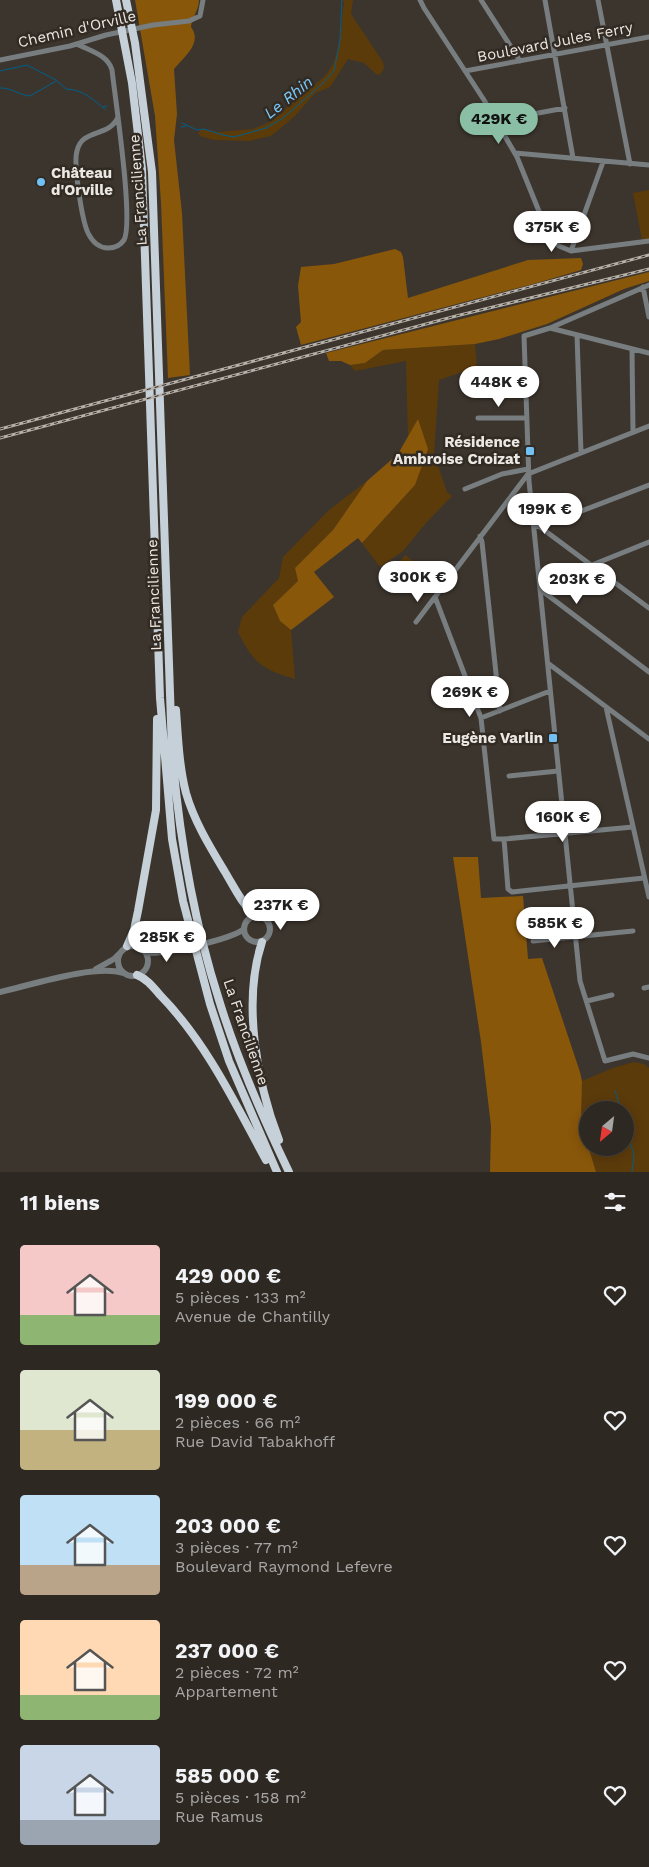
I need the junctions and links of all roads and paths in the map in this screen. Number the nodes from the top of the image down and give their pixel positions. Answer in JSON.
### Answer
{"nodes":[{"id":1,"x":116,"y":0,"type":"edge"},
{"id":2,"x":126,"y":0,"type":"edge"},
{"id":3,"x":203,"y":0,"type":"edge"},
{"id":4,"x":420,"y":0,"type":"edge"},
{"id":5,"x":480,"y":0,"type":"edge"},
{"id":6,"x":545,"y":0,"type":"edge"},
{"id":7,"x":598,"y":0,"type":"edge"},
{"id":8,"x":649,"y":37,"type":"edge"},
{"id":9,"x":77,"y":44,"type":"junction"},
{"id":10,"x":606,"y":45,"type":"junction"},
{"id":11,"x":555,"y":54,"type":"junction"},
{"id":12,"x":0,"y":60,"type":"edge"},
{"id":13,"x":520,"y":61,"type":"junction"},
{"id":14,"x":466,"y":71,"type":"junction"},
{"id":15,"x":565,"y":108,"type":"junction"},
{"id":16,"x":118,"y":117,"type":"junction"},
{"id":17,"x":496,"y":121,"type":"junction"},
{"id":18,"x":515,"y":153,"type":"junction"},
{"id":19,"x":573,"y":158,"type":"junction"},
{"id":20,"x":603,"y":162,"type":"junction"},
{"id":21,"x":630,"y":164,"type":"junction"},
{"id":22,"x":649,"y":165,"type":"edge"},
{"id":23,"x":649,"y":241,"type":"edge"},
{"id":24,"x":572,"y":251,"type":"junction"},
{"id":25,"x":649,"y":285,"type":"edge"},
{"id":26,"x":643,"y":287,"type":"junction"},
{"id":27,"x":649,"y":317,"type":"edge"},
{"id":28,"x":550,"y":328,"type":"junction"},
{"id":29,"x":577,"y":336,"type":"junction"},
{"id":30,"x":632,"y":349,"type":"junction"},
{"id":31,"x":649,"y":353,"type":"edge"},
{"id":32,"x":478,"y":418,"type":"dead end"},
{"id":33,"x":526,"y":418,"type":"junction"},
{"id":34,"x":649,"y":426,"type":"edge"},
{"id":35,"x":633,"y":432,"type":"junction"},
{"id":36,"x":580,"y":453,"type":"junction"},
{"id":37,"x":528,"y":472,"type":"junction"},
{"id":38,"x":649,"y":485,"type":"edge"},
{"id":39,"x":465,"y":488,"type":"dead end"},
{"id":40,"x":534,"y":525,"type":"junction"},
{"id":41,"x":540,"y":527,"type":"junction"},
{"id":42,"x":480,"y":536,"type":"junction"},
{"id":43,"x":649,"y":542,"type":"edge"},
{"id":44,"x":592,"y":565,"type":"junction"},
{"id":45,"x":541,"y":590,"type":"junction"},
{"id":46,"x":435,"y":597,"type":"junction"},
{"id":47,"x":649,"y":601,"type":"edge"},
{"id":48,"x":642,"y":603,"type":"junction"},
{"id":49,"x":649,"y":608,"type":"edge"},
{"id":50,"x":416,"y":622,"type":"dead end"},
{"id":51,"x":548,"y":664,"type":"junction"},
{"id":52,"x":170,"y":665,"type":"junction"},
{"id":53,"x":649,"y":672,"type":"edge"},
{"id":54,"x":550,"y":691,"type":"junction"},
{"id":55,"x":160,"y":698,"type":"junction"},
{"id":56,"x":606,"y":707,"type":"junction"},
{"id":57,"x":500,"y":711,"type":"junction"},
{"id":58,"x":481,"y":718,"type":"junction"},
{"id":59,"x":649,"y":739,"type":"edge"},
{"id":60,"x":558,"y":770,"type":"junction"},
{"id":61,"x":509,"y":776,"type":"dead end"},
{"id":62,"x":633,"y":827,"type":"junction"},
{"id":63,"x":565,"y":832,"type":"junction"},
{"id":64,"x":504,"y":839,"type":"junction"},
{"id":65,"x":644,"y":878,"type":"junction"},
{"id":66,"x":570,"y":886,"type":"junction"},
{"id":67,"x":649,"y":897,"type":"edge"},
{"id":68,"x":255,"y":916,"type":"junction"},
{"id":69,"x":244,"y":929,"type":"junction"},
{"id":70,"x":633,"y":931,"type":"dead end"},
{"id":71,"x":576,"y":936,"type":"junction"},
{"id":72,"x":247,"y":938,"type":"junction"},
{"id":73,"x":217,"y":939,"type":"junction"},
{"id":74,"x":533,"y":941,"type":"dead end"},
{"id":75,"x":262,"y":942,"type":"junction"},
{"id":76,"x":127,"y":946,"type":"junction"},
{"id":77,"x":178,"y":949,"type":"junction"},
{"id":78,"x":145,"y":952,"type":"junction"},
{"id":79,"x":119,"y":953,"type":"junction"},
{"id":80,"x":148,"y":961,"type":"junction"},
{"id":81,"x":95,"y":970,"type":"junction"},
{"id":82,"x":123,"y":972,"type":"junction"},
{"id":83,"x":137,"y":975,"type":"junction"},
{"id":84,"x":0,"y":992,"type":"edge"},
{"id":85,"x":612,"y":995,"type":"dead end"},
{"id":86,"x":587,"y":1002,"type":"junction"},
{"id":87,"x":647,"y":1057,"type":"edge"},
{"id":88,"x":273,"y":1172,"type":"edge"},
{"id":89,"x":277,"y":1172,"type":"edge"},
{"id":90,"x":289,"y":1172,"type":"edge"}],
"edges":[{"from":1,"to":55,"type":"highway","name":"La Francilienne"},
{"from":2,"to":52,"type":"highway","name":"La Francilienne"},
{"from":3,"to":9,"type":"street","name":"Chemin d'Orville"},
{"from":4,"to":14,"type":"street"},
{"from":5,"to":13,"type":"street"},
{"from":6,"to":11,"type":"street"},
{"from":7,"to":10,"type":"street"},
{"from":8,"to":10,"type":"street","name":"Boulevard Jules Ferry"},
{"from":9,"to":12,"type":"street","name":"Chemin d'Orville"},
{"from":9,"to":16,"type":"street"},
{"from":10,"to":11,"type":"street","name":"Boulevard Jules Ferry"},
{"from":10,"to":21,"type":"street"},
{"from":11,"to":13,"type":"street","name":"Boulevard Jules Ferry"},
{"from":11,"to":15,"type":"street"},
{"from":13,"to":14,"type":"street","name":"Boulevard Jules Ferry"},
{"from":14,"to":17,"type":"street"},
{"from":15,"to":17,"type":"street"},
{"from":15,"to":19,"type":"street"},
{"from":16,"to":16,"type":"street"},
{"from":17,"to":18,"type":"street"},
{"from":18,"to":19,"type":"street"},
{"from":18,"to":24,"type":"street"},
{"from":19,"to":20,"type":"street"},
{"from":20,"to":21,"type":"street"},
{"from":20,"to":24,"type":"street"},
{"from":21,"to":22,"type":"street"},
{"from":23,"to":24,"type":"street"},
{"from":25,"to":26,"type":"street"},
{"from":26,"to":27,"type":"street"},
{"from":26,"to":28,"type":"street"},
{"from":28,"to":29,"type":"street"},
{"from":28,"to":33,"type":"street"},
{"from":29,"to":30,"type":"street"},
{"from":29,"to":36,"type":"street"},
{"from":30,"to":31,"type":"street"},
{"from":30,"to":35,"type":"street"},
{"from":32,"to":33,"type":"street"},
{"from":33,"to":37,"type":"street"},
{"from":34,"to":35,"type":"street"},
{"from":35,"to":36,"type":"street"},
{"from":36,"to":37,"type":"street"},
{"from":37,"to":39,"type":"street"},
{"from":37,"to":40,"type":"street"},
{"from":37,"to":42,"type":"street"},
{"from":38,"to":41,"type":"street"},
{"from":40,"to":41,"type":"street"},
{"from":40,"to":45,"type":"street"},
{"from":41,"to":44,"type":"street"},
{"from":42,"to":46,"type":"street"},
{"from":42,"to":57,"type":"street"},
{"from":43,"to":44,"type":"street"},
{"from":44,"to":48,"type":"street"},
{"from":45,"to":51,"type":"street"},
{"from":45,"to":53,"type":"street"},
{"from":46,"to":50,"type":"street"},
{"from":46,"to":58,"type":"street"},
{"from":47,"to":48,"type":"street"},
{"from":48,"to":49,"type":"street"},
{"from":51,"to":54,"type":"street"},
{"from":51,"to":56,"type":"street"},
{"from":52,"to":68,"type":"highway"},
{"from":52,"to":90,"type":"highway","name":"La Francilienne"},
{"from":54,"to":57,"type":"street"},
{"from":54,"to":60,"type":"street"},
{"from":55,"to":76,"type":"highway"},
{"from":55,"to":89,"type":"highway","name":"La Francilienne"},
{"from":56,"to":59,"type":"street"},
{"from":56,"to":62,"type":"street"},
{"from":57,"to":58,"type":"street"},
{"from":58,"to":64,"type":"street"},
{"from":60,"to":61,"type":"street"},
{"from":60,"to":63,"type":"street"},
{"from":62,"to":63,"type":"street"},
{"from":62,"to":65,"type":"street"},
{"from":63,"to":64,"type":"street"},
{"from":63,"to":66,"type":"street"},
{"from":64,"to":66,"type":"street"},
{"from":65,"to":66,"type":"street"},
{"from":65,"to":67,"type":"street"},
{"from":66,"to":71,"type":"street"},
{"from":68,"to":69,"type":"street"},
{"from":68,"to":75,"type":"street"},
{"from":69,"to":72,"type":"street"},
{"from":69,"to":73,"type":"street"},
{"from":70,"to":71,"type":"street"},
{"from":71,"to":74,"type":"street"},
{"from":71,"to":86,"type":"street"},
{"from":72,"to":73,"type":"street"},
{"from":72,"to":75,"type":"street"},
{"from":73,"to":77,"type":"street"},
{"from":75,"to":90,"type":"highway"},
{"from":76,"to":78,"type":"street"},
{"from":76,"to":79,"type":"street"},
{"from":77,"to":78,"type":"street"},
{"from":77,"to":80,"type":"street"},
{"from":78,"to":80,"type":"street"},
{"from":79,"to":81,"type":"street"},
{"from":79,"to":82,"type":"street"},
{"from":80,"to":83,"type":"street"},
{"from":81,"to":82,"type":"street"},
{"from":81,"to":84,"type":"street"},
{"from":82,"to":83,"type":"street"},
{"from":83,"to":88,"type":"highway"},
{"from":85,"to":86,"type":"street"},
{"from":86,"to":87,"type":"street"}]}
